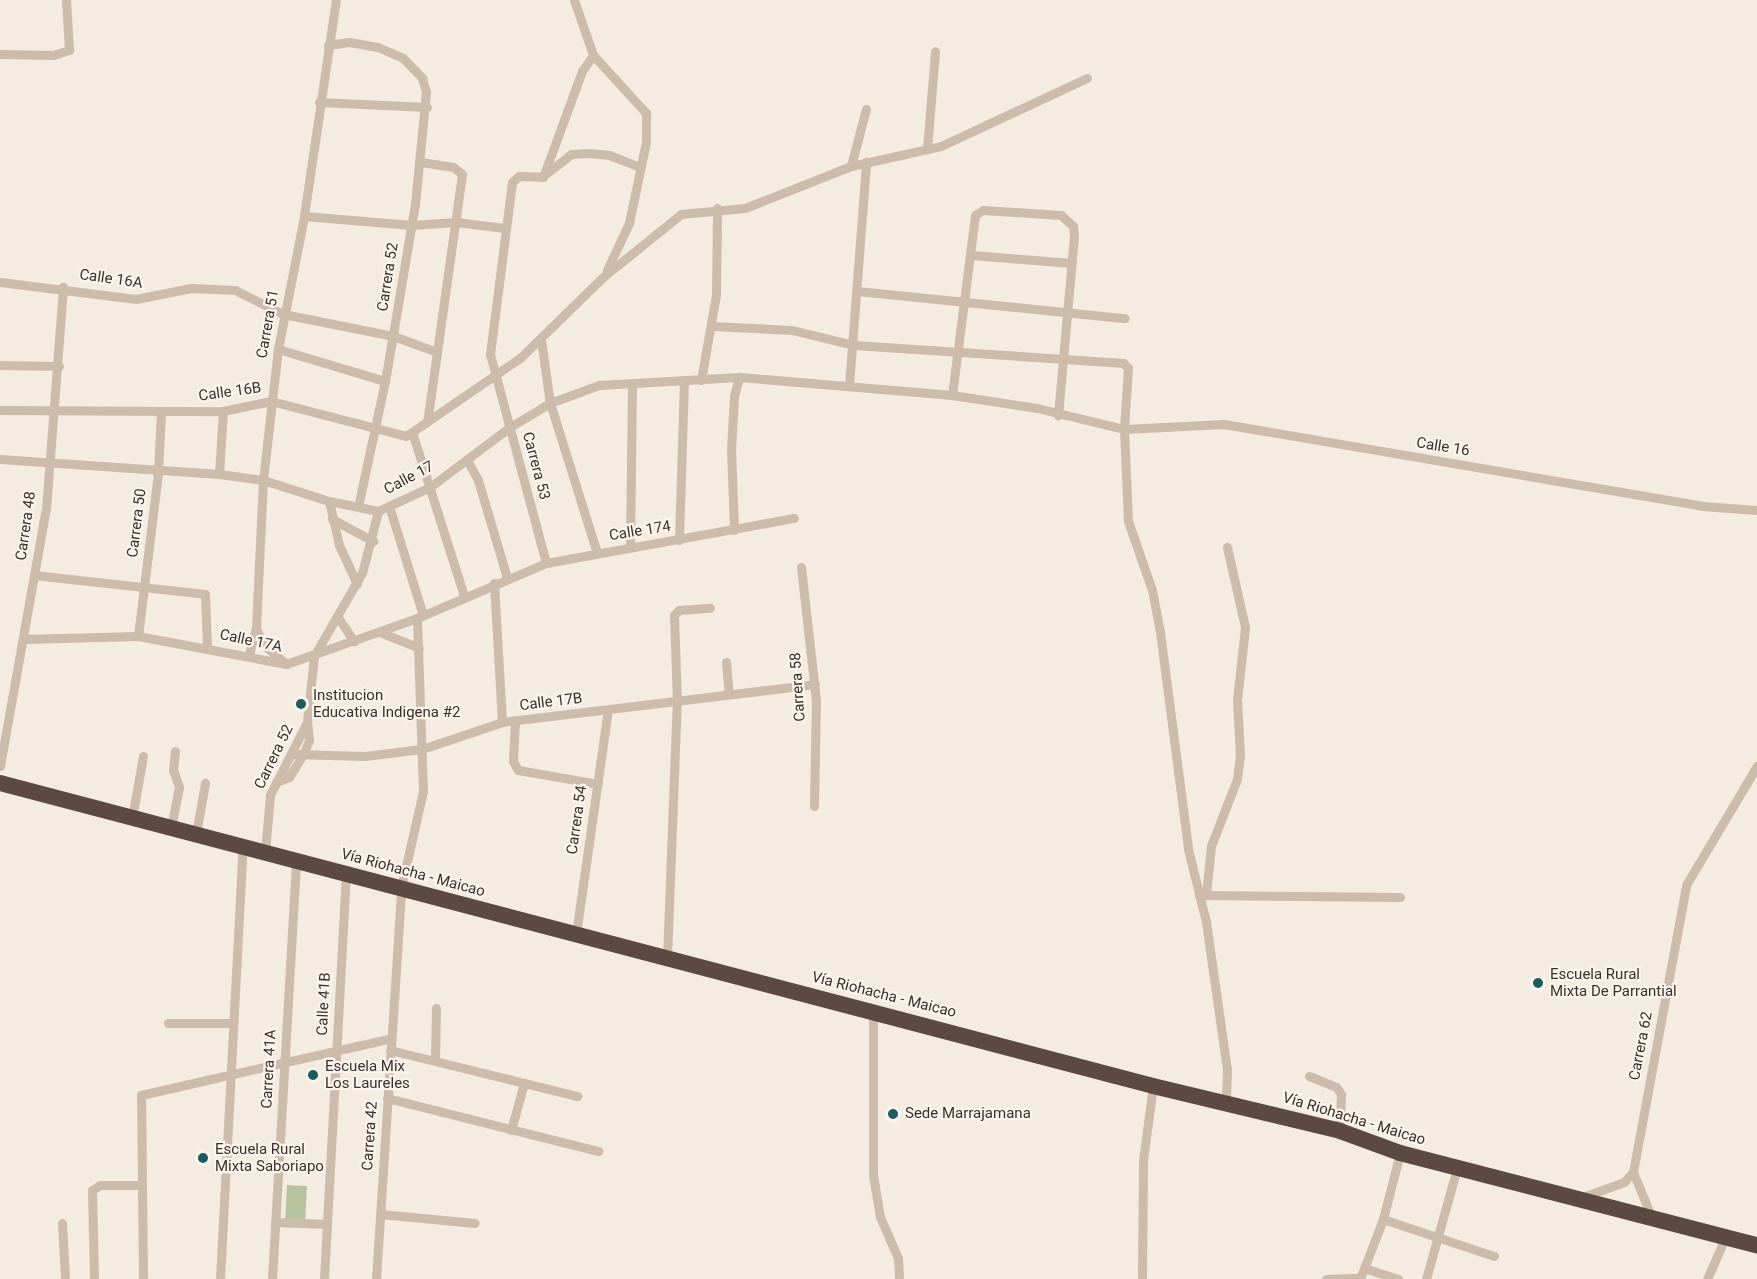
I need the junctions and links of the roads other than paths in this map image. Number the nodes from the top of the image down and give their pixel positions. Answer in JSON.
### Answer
{"nodes":[{"id":1,"x":66,"y":0,"type":"edge"},
{"id":2,"x":336,"y":0,"type":"edge"},
{"id":3,"x":574,"y":0,"type":"edge"},
{"id":4,"x":328,"y":45,"type":"junction"},
{"id":5,"x":935,"y":51,"type":"dead end"},
{"id":6,"x":0,"y":54,"type":"edge"},
{"id":7,"x":593,"y":55,"type":"junction"},
{"id":8,"x":1087,"y":78,"type":"dead end"},
{"id":9,"x":319,"y":102,"type":"junction"},
{"id":10,"x":427,"y":107,"type":"junction"},
{"id":11,"x":866,"y":109,"type":"dead end"},
{"id":12,"x":927,"y":149,"type":"junction"},
{"id":13,"x":421,"y":162,"type":"junction"},
{"id":14,"x":866,"y":162,"type":"junction"},
{"id":15,"x":851,"y":166,"type":"junction"},
{"id":16,"x":640,"y":167,"type":"junction"},
{"id":17,"x":543,"y":177,"type":"junction"},
{"id":18,"x":717,"y":208,"type":"junction"},
{"id":19,"x":304,"y":216,"type":"junction"},
{"id":20,"x":456,"y":222,"type":"junction"},
{"id":21,"x":412,"y":225,"type":"junction"},
{"id":22,"x":504,"y":228,"type":"junction"},
{"id":23,"x":971,"y":255,"type":"junction"},
{"id":24,"x":1072,"y":262,"type":"junction"},
{"id":25,"x":603,"y":278,"type":"junction"},
{"id":26,"x":0,"y":282,"type":"edge"},
{"id":27,"x":63,"y":288,"type":"junction"},
{"id":28,"x":857,"y":291,"type":"junction"},
{"id":29,"x":966,"y":301,"type":"junction"},
{"id":30,"x":1067,"y":310,"type":"junction"},
{"id":31,"x":283,"y":314,"type":"junction"},
{"id":32,"x":1125,"y":318,"type":"dead end"},
{"id":33,"x":712,"y":326,"type":"junction"},
{"id":34,"x":393,"y":336,"type":"junction"},
{"id":35,"x":542,"y":340,"type":"junction"},
{"id":36,"x":854,"y":345,"type":"junction"},
{"id":37,"x":278,"y":349,"type":"junction"},
{"id":38,"x":958,"y":351,"type":"junction"},
{"id":39,"x":437,"y":352,"type":"junction"},
{"id":40,"x":1064,"y":359,"type":"junction"},
{"id":41,"x":0,"y":365,"type":"edge"},
{"id":42,"x":59,"y":366,"type":"junction"},
{"id":43,"x":495,"y":376,"type":"junction"},
{"id":44,"x":739,"y":377,"type":"junction"},
{"id":45,"x":700,"y":380,"type":"junction"},
{"id":46,"x":385,"y":381,"type":"junction"},
{"id":47,"x":684,"y":381,"type":"junction"},
{"id":48,"x":632,"y":384,"type":"junction"},
{"id":49,"x":849,"y":385,"type":"junction"},
{"id":50,"x":952,"y":395,"type":"junction"},
{"id":51,"x":271,"y":401,"type":"junction"},
{"id":52,"x":550,"y":403,"type":"junction"},
{"id":53,"x":0,"y":410,"type":"edge"},
{"id":54,"x":54,"y":411,"type":"junction"},
{"id":55,"x":223,"y":411,"type":"junction"},
{"id":56,"x":162,"y":412,"type":"junction"},
{"id":57,"x":1058,"y":415,"type":"junction"},
{"id":58,"x":427,"y":422,"type":"junction"},
{"id":59,"x":510,"y":427,"type":"junction"},
{"id":60,"x":376,"y":428,"type":"junction"},
{"id":61,"x":1124,"y":429,"type":"junction"},
{"id":62,"x":409,"y":434,"type":"junction"},
{"id":63,"x":0,"y":459,"type":"edge"},
{"id":64,"x":467,"y":460,"type":"junction"},
{"id":65,"x":48,"y":461,"type":"junction"},
{"id":66,"x":158,"y":471,"type":"junction"},
{"id":67,"x":219,"y":474,"type":"junction"},
{"id":68,"x":263,"y":480,"type":"junction"},
{"id":69,"x":430,"y":487,"type":"junction"},
{"id":70,"x":329,"y":501,"type":"junction"},
{"id":71,"x":389,"y":506,"type":"junction"},
{"id":72,"x":358,"y":507,"type":"junction"},
{"id":73,"x":1757,"y":510,"type":"edge"},
{"id":74,"x":378,"y":511,"type":"junction"},
{"id":75,"x":794,"y":518,"type":"dead end"},
{"id":76,"x":332,"y":519,"type":"junction"},
{"id":77,"x":734,"y":530,"type":"junction"},
{"id":78,"x":679,"y":540,"type":"junction"},
{"id":79,"x":372,"y":541,"type":"junction"},
{"id":80,"x":630,"y":547,"type":"junction"},
{"id":81,"x":1227,"y":547,"type":"dead end"},
{"id":82,"x":597,"y":553,"type":"junction"},
{"id":83,"x":546,"y":563,"type":"junction"},
{"id":84,"x":801,"y":567,"type":"dead end"},
{"id":85,"x":34,"y":575,"type":"junction"},
{"id":86,"x":507,"y":578,"type":"junction"},
{"id":87,"x":494,"y":583,"type":"junction"},
{"id":88,"x":357,"y":584,"type":"junction"},
{"id":89,"x":143,"y":587,"type":"junction"},
{"id":90,"x":464,"y":596,"type":"junction"},
{"id":91,"x":710,"y":608,"type":"dead end"},
{"id":92,"x":420,"y":617,"type":"junction"},
{"id":93,"x":339,"y":619,"type":"junction"},
{"id":94,"x":256,"y":628,"type":"junction"},
{"id":95,"x":380,"y":632,"type":"junction"},
{"id":96,"x":138,"y":636,"type":"junction"},
{"id":97,"x":23,"y":639,"type":"junction"},
{"id":98,"x":354,"y":641,"type":"junction"},
{"id":99,"x":207,"y":647,"type":"junction"},
{"id":100,"x":419,"y":648,"type":"junction"},
{"id":101,"x":249,"y":654,"type":"junction"},
{"id":102,"x":314,"y":656,"type":"junction"},
{"id":103,"x":726,"y":662,"type":"dead end"},
{"id":104,"x":286,"y":664,"type":"junction"},
{"id":105,"x":815,"y":684,"type":"junction"},
{"id":106,"x":729,"y":694,"type":"junction"},
{"id":107,"x":677,"y":702,"type":"junction"},
{"id":108,"x":608,"y":710,"type":"junction"},
{"id":109,"x":515,"y":721,"type":"junction"},
{"id":110,"x":502,"y":722,"type":"junction"},
{"id":111,"x":423,"y":749,"type":"junction"},
{"id":112,"x":176,"y":751,"type":"dead end"},
{"id":113,"x":298,"y":754,"type":"junction"},
{"id":114,"x":142,"y":756,"type":"dead end"},
{"id":115,"x":0,"y":766,"type":"edge"},
{"id":116,"x":1757,"y":766,"type":"edge"},
{"id":117,"x":0,"y":783,"type":"edge"},
{"id":118,"x":205,"y":783,"type":"dead end"},
{"id":119,"x":598,"y":784,"type":"junction"},
{"id":120,"x":814,"y":806,"type":"dead end"},
{"id":121,"x":132,"y":818,"type":"junction"},
{"id":122,"x":171,"y":828,"type":"junction"},
{"id":123,"x":196,"y":834,"type":"junction"},
{"id":124,"x":243,"y":847,"type":"junction"},
{"id":125,"x":265,"y":852,"type":"junction"},
{"id":126,"x":296,"y":861,"type":"junction"},
{"id":127,"x":346,"y":874,"type":"junction"},
{"id":128,"x":401,"y":888,"type":"junction"},
{"id":129,"x":1201,"y":895,"type":"junction"},
{"id":130,"x":1400,"y":897,"type":"dead end"},
{"id":131,"x":576,"y":934,"type":"junction"},
{"id":132,"x":667,"y":958,"type":"junction"},
{"id":133,"x":436,"y":1008,"type":"dead end"},
{"id":134,"x":873,"y":1011,"type":"junction"},
{"id":135,"x":168,"y":1023,"type":"dead end"},
{"id":136,"x":233,"y":1023,"type":"junction"},
{"id":137,"x":391,"y":1038,"type":"junction"},
{"id":138,"x":390,"y":1050,"type":"junction"},
{"id":139,"x":337,"y":1051,"type":"junction"},
{"id":140,"x":435,"y":1061,"type":"junction"},
{"id":141,"x":284,"y":1063,"type":"junction"},
{"id":142,"x":230,"y":1075,"type":"junction"},
{"id":143,"x":1309,"y":1076,"type":"dead end"},
{"id":144,"x":524,"y":1083,"type":"junction"},
{"id":145,"x":1154,"y":1086,"type":"junction"},
{"id":146,"x":577,"y":1096,"type":"dead end"},
{"id":147,"x":387,"y":1098,"type":"junction"},
{"id":148,"x":1226,"y":1101,"type":"junction"},
{"id":149,"x":511,"y":1130,"type":"junction"},
{"id":150,"x":1340,"y":1131,"type":"junction"},
{"id":151,"x":598,"y":1151,"type":"dead end"},
{"id":152,"x":1401,"y":1153,"type":"junction"},
{"id":153,"x":1457,"y":1168,"type":"junction"},
{"id":154,"x":1633,"y":1172,"type":"junction"},
{"id":155,"x":142,"y":1185,"type":"junction"},
{"id":156,"x":1579,"y":1199,"type":"junction"},
{"id":157,"x":380,"y":1214,"type":"junction"},
{"id":158,"x":1651,"y":1216,"type":"junction"},
{"id":159,"x":1383,"y":1219,"type":"junction"},
{"id":160,"x":275,"y":1222,"type":"junction"},
{"id":161,"x":62,"y":1223,"type":"dead end"},
{"id":162,"x":475,"y":1223,"type":"dead end"},
{"id":163,"x":327,"y":1224,"type":"junction"},
{"id":164,"x":1726,"y":1236,"type":"junction"},
{"id":165,"x":1439,"y":1240,"type":"junction"},
{"id":166,"x":1757,"y":1245,"type":"edge"},
{"id":167,"x":1494,"y":1256,"type":"dead end"},
{"id":168,"x":1364,"y":1268,"type":"junction"},
{"id":169,"x":65,"y":1279,"type":"edge"},
{"id":170,"x":94,"y":1279,"type":"edge"},
{"id":171,"x":143,"y":1279,"type":"edge"},
{"id":172,"x":220,"y":1279,"type":"edge"},
{"id":173,"x":272,"y":1279,"type":"edge"},
{"id":174,"x":324,"y":1279,"type":"edge"},
{"id":175,"x":376,"y":1279,"type":"edge"},
{"id":176,"x":899,"y":1279,"type":"edge"},
{"id":177,"x":1142,"y":1279,"type":"edge"},
{"id":178,"x":1326,"y":1279,"type":"edge"},
{"id":179,"x":1360,"y":1279,"type":"edge"},
{"id":180,"x":1398,"y":1279,"type":"edge"},
{"id":181,"x":1426,"y":1279,"type":"edge"},
{"id":182,"x":1707,"y":1279,"type":"edge"}],
"edges":[{"from":1,"to":6,"type":"street"},
{"from":2,"to":4,"type":"street","name":"Carrera 51"},
{"from":3,"to":7,"type":"street"},
{"from":4,"to":9,"type":"street","name":"Carrera 51"},
{"from":4,"to":10,"type":"street","name":"Carrera 52"},
{"from":5,"to":12,"type":"street"},
{"from":7,"to":16,"type":"street"},
{"from":7,"to":17,"type":"street"},
{"from":8,"to":12,"type":"street"},
{"from":9,"to":10,"type":"street"},
{"from":9,"to":19,"type":"street","name":"Carrera 51"},
{"from":10,"to":13,"type":"street","name":"Carrera 52"},
{"from":11,"to":15,"type":"street"},
{"from":12,"to":14,"type":"street"},
{"from":13,"to":20,"type":"street"},
{"from":13,"to":21,"type":"street","name":"Carrera 52"},
{"from":14,"to":15,"type":"street"},
{"from":14,"to":28,"type":"street"},
{"from":15,"to":18,"type":"street"},
{"from":16,"to":17,"type":"street"},
{"from":16,"to":25,"type":"street"},
{"from":17,"to":22,"type":"street","name":"Carrera 53"},
{"from":18,"to":25,"type":"street"},
{"from":18,"to":33,"type":"street"},
{"from":19,"to":21,"type":"street"},
{"from":19,"to":31,"type":"street","name":"Carrera 51"},
{"from":20,"to":21,"type":"street"},
{"from":20,"to":22,"type":"street"},
{"from":20,"to":39,"type":"street"},
{"from":21,"to":34,"type":"street","name":"Carrera 52"},
{"from":22,"to":43,"type":"street","name":"Carrera 53"},
{"from":23,"to":24,"type":"street"},
{"from":23,"to":24,"type":"street"},
{"from":23,"to":29,"type":"street"},
{"from":24,"to":30,"type":"street"},
{"from":25,"to":35,"type":"street"},
{"from":26,"to":27,"type":"street","name":"Calle 16A"},
{"from":27,"to":31,"type":"street","name":"Calle 16A"},
{"from":27,"to":42,"type":"street","name":"Carrera 48"},
{"from":28,"to":29,"type":"street"},
{"from":28,"to":36,"type":"street"},
{"from":29,"to":30,"type":"street"},
{"from":29,"to":38,"type":"street"},
{"from":30,"to":32,"type":"street"},
{"from":30,"to":40,"type":"street"},
{"from":31,"to":34,"type":"street"},
{"from":31,"to":37,"type":"street","name":"Carrera 51"},
{"from":33,"to":36,"type":"street"},
{"from":33,"to":45,"type":"street"},
{"from":34,"to":39,"type":"street"},
{"from":34,"to":46,"type":"street","name":"Carrera 52"},
{"from":35,"to":43,"type":"street"},
{"from":35,"to":52,"type":"street"},
{"from":36,"to":38,"type":"street"},
{"from":36,"to":49,"type":"street"},
{"from":37,"to":46,"type":"street"},
{"from":37,"to":51,"type":"street","name":"Carrera 51"},
{"from":38,"to":40,"type":"street"},
{"from":38,"to":50,"type":"street"},
{"from":39,"to":58,"type":"street"},
{"from":40,"to":57,"type":"street"},
{"from":40,"to":61,"type":"street"},
{"from":41,"to":42,"type":"street"},
{"from":42,"to":54,"type":"street","name":"Carrera 48"},
{"from":43,"to":58,"type":"street"},
{"from":43,"to":59,"type":"street","name":"Carrera 53"},
{"from":44,"to":45,"type":"street","name":"Calle 17"},
{"from":44,"to":49,"type":"street","name":"Calle 17"},
{"from":44,"to":77,"type":"street"},
{"from":45,"to":47,"type":"street","name":"Calle 17"},
{"from":46,"to":60,"type":"street","name":"Carrera 52"},
{"from":47,"to":48,"type":"street","name":"Calle 17"},
{"from":47,"to":78,"type":"street"},
{"from":48,"to":52,"type":"street","name":"Calle 17"},
{"from":48,"to":80,"type":"street"},
{"from":49,"to":50,"type":"street","name":"Calle 17"},
{"from":50,"to":57,"type":"street","name":"Calle 16"},
{"from":51,"to":55,"type":"street","name":"Calle 16B"},
{"from":51,"to":60,"type":"street","name":"Calle 16B"},
{"from":51,"to":68,"type":"street","name":"Carrera 51"},
{"from":52,"to":59,"type":"street","name":"Calle 17"},
{"from":52,"to":82,"type":"street"},
{"from":53,"to":54,"type":"street","name":"Calle 16B"},
{"from":54,"to":56,"type":"street","name":"Calle 16B"},
{"from":54,"to":65,"type":"street","name":"Carrera 48"},
{"from":55,"to":56,"type":"street","name":"Calle 16B"},
{"from":55,"to":67,"type":"street"},
{"from":56,"to":66,"type":"street","name":"Carrera 50"},
{"from":57,"to":61,"type":"street","name":"Calle 16"},
{"from":58,"to":62,"type":"street"},
{"from":59,"to":64,"type":"street","name":"Calle 17"},
{"from":59,"to":83,"type":"street","name":"Carrera 53"},
{"from":60,"to":62,"type":"street","name":"Calle 16B"},
{"from":60,"to":72,"type":"street","name":"Carrera 52"},
{"from":61,"to":73,"type":"street","name":"Calle 16"},
{"from":61,"to":129,"type":"street"},
{"from":62,"to":69,"type":"street"},
{"from":63,"to":65,"type":"street","name":"Calle 17"},
{"from":64,"to":69,"type":"street","name":"Calle 17"},
{"from":64,"to":86,"type":"street"},
{"from":65,"to":66,"type":"street","name":"Calle 17"},
{"from":65,"to":85,"type":"street","name":"Carrera 48"},
{"from":66,"to":67,"type":"street","name":"Calle 17"},
{"from":66,"to":89,"type":"street","name":"Carrera 50"},
{"from":67,"to":68,"type":"street","name":"Calle 17"},
{"from":68,"to":70,"type":"street","name":"Calle 17"},
{"from":68,"to":94,"type":"street","name":"Carrera 51"},
{"from":69,"to":71,"type":"street","name":"Calle 17"},
{"from":69,"to":90,"type":"street"},
{"from":70,"to":72,"type":"street","name":"Calle 17"},
{"from":70,"to":76,"type":"street"},
{"from":71,"to":74,"type":"street","name":"Calle 17"},
{"from":71,"to":92,"type":"street"},
{"from":72,"to":74,"type":"street","name":"Calle 17"},
{"from":74,"to":79,"type":"street","name":"Carrera 52"},
{"from":75,"to":77,"type":"street","name":"Calle 174"},
{"from":76,"to":79,"type":"street"},
{"from":76,"to":88,"type":"street"},
{"from":77,"to":78,"type":"street","name":"Calle 174"},
{"from":78,"to":80,"type":"street","name":"Calle 174"},
{"from":79,"to":88,"type":"street","name":"Carrera 52"},
{"from":80,"to":82,"type":"street","name":"Calle 174"},
{"from":81,"to":129,"type":"street"},
{"from":82,"to":83,"type":"street","name":"Calle 174"},
{"from":83,"to":86,"type":"street","name":"Calle 174"},
{"from":84,"to":105,"type":"street","name":"Carrera 58"},
{"from":85,"to":89,"type":"street"},
{"from":85,"to":97,"type":"street","name":"Carrera 48"},
{"from":86,"to":87,"type":"street","name":"Calle 174"},
{"from":87,"to":90,"type":"street","name":"Calle 17A"},
{"from":87,"to":110,"type":"street"},
{"from":88,"to":93,"type":"street","name":"Carrera 52"},
{"from":89,"to":96,"type":"street","name":"Carrera 50"},
{"from":89,"to":99,"type":"street"},
{"from":90,"to":92,"type":"street","name":"Calle 17A"},
{"from":91,"to":107,"type":"street"},
{"from":92,"to":95,"type":"street","name":"Calle 17A"},
{"from":92,"to":100,"type":"street"},
{"from":93,"to":98,"type":"street"},
{"from":93,"to":102,"type":"street","name":"Carrera 52"},
{"from":94,"to":101,"type":"street","name":"Carrera 51"},
{"from":94,"to":104,"type":"street"},
{"from":95,"to":98,"type":"street","name":"Calle 17A"},
{"from":95,"to":100,"type":"street"},
{"from":96,"to":97,"type":"street","name":"Calle 17A"},
{"from":96,"to":99,"type":"street","name":"Calle 17A"},
{"from":97,"to":115,"type":"street","name":"Carrera 48"},
{"from":98,"to":102,"type":"street","name":"Calle 17A"},
{"from":99,"to":101,"type":"street","name":"Calle 17A"},
{"from":100,"to":111,"type":"street"},
{"from":101,"to":104,"type":"street","name":"Calle 17A"},
{"from":102,"to":104,"type":"street","name":"Calle 17A"},
{"from":102,"to":113,"type":"street","name":"Carrera 52"},
{"from":103,"to":106,"type":"street"},
{"from":105,"to":106,"type":"street","name":"Calle 17B"},
{"from":105,"to":120,"type":"street","name":"Carrera 58"},
{"from":106,"to":107,"type":"street","name":"Calle 17B"},
{"from":107,"to":108,"type":"street","name":"Calle 17B"},
{"from":107,"to":132,"type":"street"},
{"from":108,"to":109,"type":"street","name":"Calle 17B"},
{"from":108,"to":119,"type":"street","name":"Carrera 54"},
{"from":109,"to":110,"type":"street","name":"Calle 17B"},
{"from":109,"to":119,"type":"street"},
{"from":110,"to":111,"type":"street","name":"Calle 17B"},
{"from":111,"to":113,"type":"street","name":"Calle 17B"},
{"from":111,"to":128,"type":"street"},
{"from":112,"to":122,"type":"street"},
{"from":113,"to":125,"type":"street","name":"Carrera 52"},
{"from":114,"to":121,"type":"street"},
{"from":116,"to":154,"type":"street","name":"Carrera 62"},
{"from":117,"to":121,"type":"highway","name":"Vía Riohacha - Maicao"},
{"from":118,"to":123,"type":"street"},
{"from":119,"to":131,"type":"street","name":"Carrera 54"},
{"from":121,"to":122,"type":"highway","name":"Vía Riohacha - Maicao"},
{"from":122,"to":123,"type":"highway","name":"Vía Riohacha - Maicao"},
{"from":123,"to":124,"type":"highway","name":"Vía Riohacha - Maicao"},
{"from":124,"to":125,"type":"highway","name":"Vía Riohacha - Maicao"},
{"from":124,"to":136,"type":"street"},
{"from":125,"to":126,"type":"highway","name":"Vía Riohacha - Maicao"},
{"from":126,"to":127,"type":"highway","name":"Vía Riohacha - Maicao"},
{"from":126,"to":141,"type":"street","name":"Carrera 41A"},
{"from":127,"to":128,"type":"highway","name":"Vía Riohacha - Maicao"},
{"from":127,"to":139,"type":"street","name":"Calle 41B"},
{"from":128,"to":131,"type":"highway","name":"Vía Riohacha - Maicao"},
{"from":128,"to":137,"type":"street","name":"Carrera 42"},
{"from":129,"to":130,"type":"street"},
{"from":129,"to":148,"type":"street"},
{"from":131,"to":132,"type":"highway","name":"Vía Riohacha - Maicao"},
{"from":132,"to":134,"type":"highway","name":"Vía Riohacha - Maicao"},
{"from":133,"to":140,"type":"street"},
{"from":134,"to":145,"type":"highway","name":"Vía Riohacha - Maicao"},
{"from":134,"to":176,"type":"street"},
{"from":135,"to":136,"type":"street"},
{"from":136,"to":142,"type":"street"},
{"from":137,"to":138,"type":"street","name":"Carrera 42"},
{"from":137,"to":139,"type":"street"},
{"from":138,"to":140,"type":"street"},
{"from":138,"to":147,"type":"street","name":"Carrera 42"},
{"from":139,"to":141,"type":"street"},
{"from":139,"to":163,"type":"street","name":"Calle 41B"},
{"from":140,"to":144,"type":"street"},
{"from":141,"to":142,"type":"street"},
{"from":141,"to":160,"type":"street","name":"Carrera 41A"},
{"from":142,"to":155,"type":"street"},
{"from":142,"to":172,"type":"street"},
{"from":143,"to":150,"type":"street"},
{"from":144,"to":146,"type":"street"},
{"from":144,"to":149,"type":"street"},
{"from":145,"to":148,"type":"highway","name":"Vía Riohacha - Maicao"},
{"from":145,"to":177,"type":"street"},
{"from":147,"to":149,"type":"street"},
{"from":147,"to":157,"type":"street","name":"Carrera 42"},
{"from":148,"to":150,"type":"highway","name":"Vía Riohacha - Maicao"},
{"from":149,"to":151,"type":"street"},
{"from":150,"to":152,"type":"highway","name":"Vía Riohacha - Maicao"},
{"from":152,"to":153,"type":"highway","name":"Vía Riohacha - Maicao"},
{"from":152,"to":159,"type":"street"},
{"from":153,"to":156,"type":"highway","name":"Vía Riohacha - Maicao"},
{"from":153,"to":165,"type":"street"},
{"from":154,"to":156,"type":"street"},
{"from":154,"to":158,"type":"street"},
{"from":155,"to":170,"type":"street"},
{"from":155,"to":171,"type":"street"},
{"from":156,"to":158,"type":"highway","name":"Vía Riohacha - Maicao"},
{"from":157,"to":162,"type":"street"},
{"from":157,"to":175,"type":"street","name":"Carrera 42"},
{"from":158,"to":164,"type":"highway","name":"Vía Riohacha - Maicao"},
{"from":159,"to":165,"type":"street"},
{"from":159,"to":168,"type":"street"},
{"from":160,"to":163,"type":"street"},
{"from":160,"to":173,"type":"street","name":"Carrera 41A"},
{"from":161,"to":169,"type":"street"},
{"from":163,"to":174,"type":"street","name":"Calle 41B"},
{"from":164,"to":166,"type":"highway","name":"Vía Riohacha - Maicao"},
{"from":164,"to":182,"type":"street"},
{"from":165,"to":167,"type":"street"},
{"from":165,"to":181,"type":"street"},
{"from":168,"to":179,"type":"street"},
{"from":168,"to":180,"type":"street"},
{"from":178,"to":179,"type":"street"}]}
